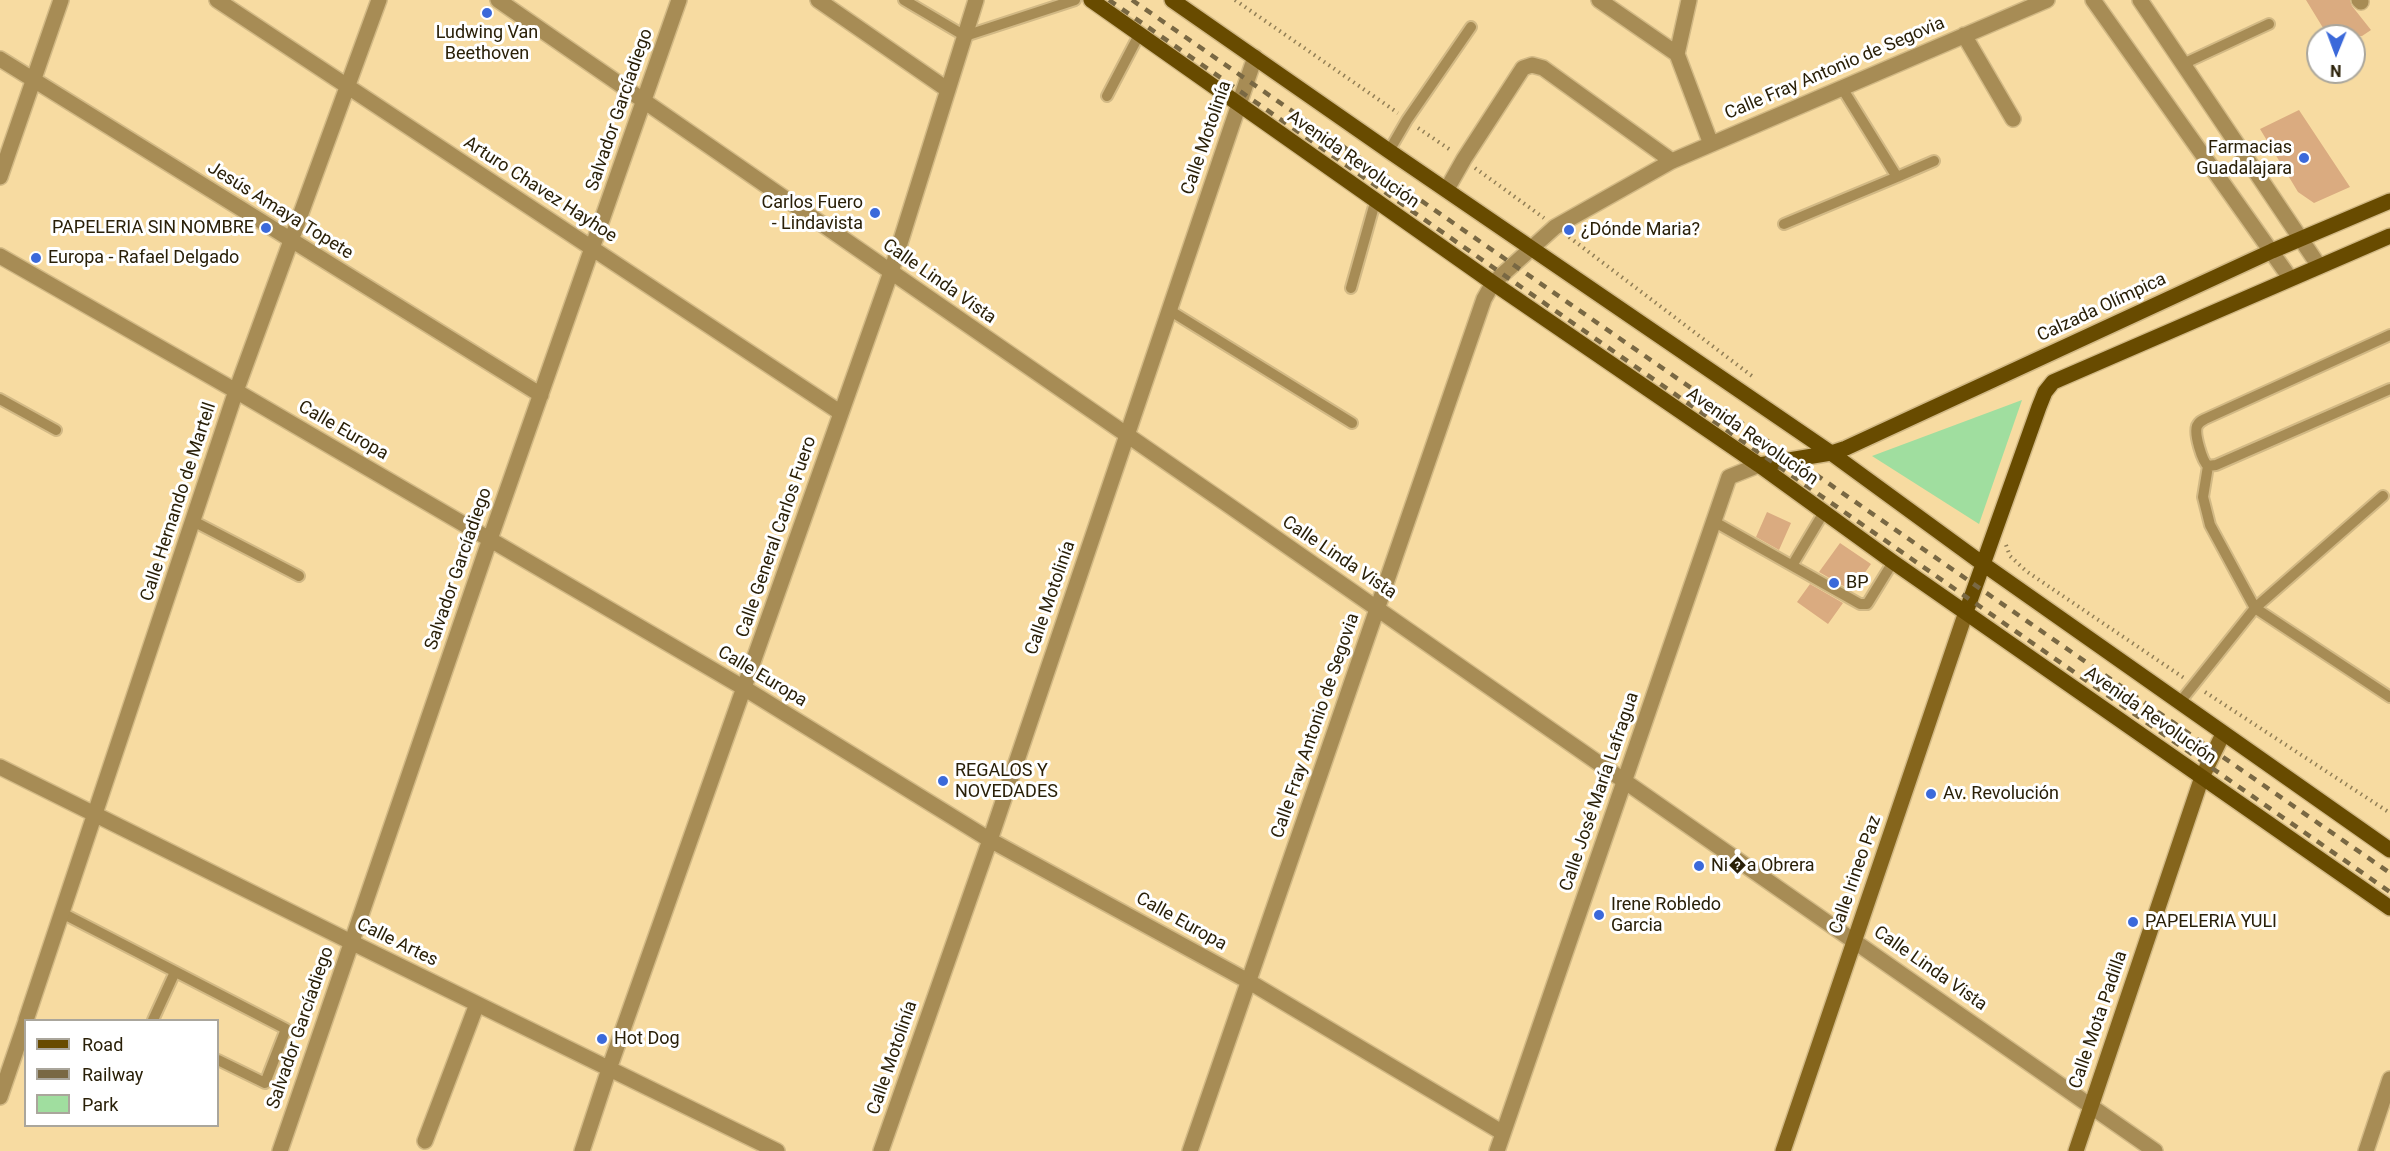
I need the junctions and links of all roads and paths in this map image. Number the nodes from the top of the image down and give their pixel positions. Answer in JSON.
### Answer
{"nodes":[{"id":1,"x":61,"y":0,"type":"edge"},
{"id":2,"x":217,"y":0,"type":"edge"},
{"id":3,"x":379,"y":0,"type":"edge"},
{"id":4,"x":498,"y":0,"type":"edge"},
{"id":5,"x":679,"y":0,"type":"edge"},
{"id":6,"x":818,"y":0,"type":"edge"},
{"id":7,"x":904,"y":0,"type":"edge"},
{"id":8,"x":976,"y":0,"type":"edge"},
{"id":9,"x":1075,"y":0,"type":"edge"},
{"id":10,"x":1091,"y":0,"type":"edge"},
{"id":11,"x":1172,"y":0,"type":"edge"},
{"id":12,"x":1599,"y":0,"type":"edge"},
{"id":13,"x":1689,"y":0,"type":"edge"},
{"id":14,"x":2047,"y":0,"type":"edge"},
{"id":15,"x":2093,"y":0,"type":"edge"},
{"id":16,"x":2140,"y":0,"type":"edge"},
{"id":17,"x":2269,"y":24,"type":"dead end"},
{"id":18,"x":1471,"y":27,"type":"dead end"},
{"id":19,"x":1140,"y":33,"type":"junction"},
{"id":20,"x":1964,"y":35,"type":"junction"},
{"id":21,"x":965,"y":36,"type":"junction"},
{"id":22,"x":1677,"y":54,"type":"junction"},
{"id":23,"x":1255,"y":57,"type":"junction"},
{"id":24,"x":0,"y":59,"type":"edge"},
{"id":25,"x":2183,"y":64,"type":"junction"},
{"id":26,"x":33,"y":80,"type":"junction"},
{"id":27,"x":347,"y":86,"type":"junction"},
{"id":28,"x":1842,"y":87,"type":"junction"},
{"id":29,"x":948,"y":90,"type":"junction"},
{"id":30,"x":1107,"y":96,"type":"dead end"},
{"id":31,"x":645,"y":101,"type":"junction"},
{"id":32,"x":1239,"y":104,"type":"junction"},
{"id":33,"x":2013,"y":119,"type":"dead end"},
{"id":34,"x":1711,"y":144,"type":"junction"},
{"id":35,"x":1389,"y":151,"type":"junction"},
{"id":36,"x":1934,"y":160,"type":"dead end"},
{"id":37,"x":1672,"y":161,"type":"junction"},
{"id":38,"x":0,"y":177,"type":"edge"},
{"id":39,"x":1896,"y":177,"type":"junction"},
{"id":40,"x":1447,"y":189,"type":"junction"},
{"id":41,"x":1376,"y":199,"type":"junction"},
{"id":42,"x":2390,"y":201,"type":"edge"},
{"id":43,"x":1784,"y":224,"type":"dead end"},
{"id":44,"x":1555,"y":227,"type":"junction"},
{"id":45,"x":2390,"y":236,"type":"edge"},
{"id":46,"x":2302,"y":239,"type":"junction"},
{"id":47,"x":291,"y":241,"type":"junction"},
{"id":48,"x":1533,"y":248,"type":"junction"},
{"id":49,"x":593,"y":249,"type":"junction"},
{"id":50,"x":2272,"y":251,"type":"junction"},
{"id":51,"x":0,"y":256,"type":"edge"},
{"id":52,"x":2319,"y":266,"type":"junction"},
{"id":53,"x":891,"y":272,"type":"junction"},
{"id":54,"x":2290,"y":278,"type":"junction"},
{"id":55,"x":1493,"y":283,"type":"junction"},
{"id":56,"x":1351,"y":288,"type":"dead end"},
{"id":57,"x":1169,"y":310,"type":"junction"},
{"id":58,"x":2390,"y":334,"type":"edge"},
{"id":59,"x":1752,"y":377,"type":"dead end"},
{"id":60,"x":2390,"y":389,"type":"edge"},
{"id":61,"x":236,"y":391,"type":"junction"},
{"id":62,"x":541,"y":395,"type":"junction"},
{"id":63,"x":0,"y":399,"type":"edge"},
{"id":64,"x":841,"y":413,"type":"junction"},
{"id":65,"x":1352,"y":423,"type":"dead end"},
{"id":66,"x":56,"y":430,"type":"dead end"},
{"id":67,"x":1127,"y":436,"type":"junction"},
{"id":68,"x":1831,"y":453,"type":"junction"},
{"id":69,"x":1759,"y":465,"type":"junction"},
{"id":70,"x":2208,"y":466,"type":"junction"},
{"id":71,"x":2383,"y":496,"type":"dead end"},
{"id":72,"x":1824,"y":512,"type":"junction"},
{"id":73,"x":193,"y":521,"type":"junction"},
{"id":74,"x":1713,"y":521,"type":"junction"},
{"id":75,"x":490,"y":539,"type":"junction"},
{"id":76,"x":1893,"y":562,"type":"junction"},
{"id":77,"x":1793,"y":564,"type":"junction"},
{"id":78,"x":1983,"y":564,"type":"junction"},
{"id":79,"x":299,"y":576,"type":"dead end"},
{"id":80,"x":1377,"y":607,"type":"junction"},
{"id":81,"x":2255,"y":608,"type":"junction"},
{"id":82,"x":1966,"y":612,"type":"junction"},
{"id":83,"x":744,"y":688,"type":"junction"},
{"id":84,"x":2390,"y":697,"type":"edge"},
{"id":85,"x":2180,"y":702,"type":"junction"},
{"id":86,"x":2223,"y":734,"type":"junction"},
{"id":87,"x":0,"y":766,"type":"edge"},
{"id":88,"x":2202,"y":777,"type":"junction"},
{"id":89,"x":1624,"y":782,"type":"junction"},
{"id":90,"x":95,"y":814,"type":"junction"},
{"id":91,"x":990,"y":840,"type":"junction"},
{"id":92,"x":2390,"y":850,"type":"edge"},
{"id":93,"x":2390,"y":908,"type":"edge"},
{"id":94,"x":62,"y":913,"type":"junction"},
{"id":95,"x":1855,"y":940,"type":"junction"},
{"id":96,"x":351,"y":942,"type":"junction"},
{"id":97,"x":175,"y":972,"type":"junction"},
{"id":98,"x":1248,"y":981,"type":"junction"},
{"id":99,"x":477,"y":1004,"type":"junction"},
{"id":100,"x":27,"y":1019,"type":"edge"},
{"id":101,"x":153,"y":1019,"type":"edge"},
{"id":102,"x":24,"y":1027,"type":"edge"},
{"id":103,"x":219,"y":1060,"type":"edge"},
{"id":104,"x":609,"y":1069,"type":"junction"},
{"id":105,"x":2390,"y":1078,"type":"edge"},
{"id":106,"x":0,"y":1097,"type":"edge"},
{"id":107,"x":2091,"y":1106,"type":"junction"},
{"id":108,"x":1503,"y":1133,"type":"junction"},
{"id":109,"x":426,"y":1141,"type":"dead end"},
{"id":110,"x":280,"y":1151,"type":"edge"},
{"id":111,"x":582,"y":1151,"type":"edge"},
{"id":112,"x":777,"y":1151,"type":"edge"},
{"id":113,"x":881,"y":1151,"type":"edge"},
{"id":114,"x":1190,"y":1151,"type":"edge"},
{"id":115,"x":1497,"y":1151,"type":"edge"},
{"id":116,"x":1783,"y":1151,"type":"edge"},
{"id":117,"x":2076,"y":1151,"type":"edge"},
{"id":118,"x":2155,"y":1151,"type":"edge"},
{"id":119,"x":2366,"y":1151,"type":"edge"}],
"edges":[{"from":1,"to":26,"type":"street"},
{"from":2,"to":27,"type":"street","name":"Arturo Chavez Hayhoe"},
{"from":3,"to":27,"type":"street","name":"Calle Hernando de Martell"},
{"from":4,"to":31,"type":"street","name":"Calle Linda Vista"},
{"from":5,"to":31,"type":"street","name":"Salvador Garcíadiego"},
{"from":6,"to":29,"type":"street"},
{"from":7,"to":21,"type":"lane"},
{"from":8,"to":21,"type":"street","name":"Calle General Carlos Fuero"},
{"from":9,"to":21,"type":"lane"},
{"from":10,"to":19,"type":"main road","name":"Avenida Revolución"},
{"from":11,"to":23,"type":"main road","name":"Avenida Revolución"},
{"from":12,"to":22,"type":"street"},
{"from":13,"to":22,"type":"street"},
{"from":14,"to":20,"type":"street","name":"Calle Fray Antonio de Segovia"},
{"from":15,"to":50,"type":"street"},
{"from":16,"to":25,"type":"street"},
{"from":17,"to":25,"type":"lane"},
{"from":18,"to":35,"type":"lane"},
{"from":19,"to":30,"type":"lane"},
{"from":19,"to":32,"type":"main road","name":"Avenida Revolución"},
{"from":20,"to":28,"type":"street","name":"Calle Fray Antonio de Segovia"},
{"from":20,"to":33,"type":"street"},
{"from":21,"to":29,"type":"street","name":"Calle General Carlos Fuero"},
{"from":22,"to":34,"type":"street"},
{"from":23,"to":32,"type":"street","name":"Calle Motolinía"},
{"from":23,"to":35,"type":"main road","name":"Avenida Revolución"},
{"from":24,"to":26,"type":"street","name":"Jesús Amaya Topete"},
{"from":25,"to":46,"type":"street"},
{"from":26,"to":38,"type":"street"},
{"from":26,"to":47,"type":"street","name":"Jesús Amaya Topete"},
{"from":27,"to":47,"type":"street","name":"Calle Hernando de Martell"},
{"from":27,"to":49,"type":"street","name":"Arturo Chavez Hayhoe"},
{"from":28,"to":34,"type":"street","name":"Calle Fray Antonio de Segovia"},
{"from":28,"to":39,"type":"lane"},
{"from":29,"to":53,"type":"street","name":"Calle General Carlos Fuero"},
{"from":31,"to":49,"type":"street","name":"Salvador Garcíadiego"},
{"from":31,"to":53,"type":"street","name":"Calle Linda Vista"},
{"from":32,"to":41,"type":"main road","name":"Avenida Revolución"},
{"from":32,"to":57,"type":"street","name":"Calle Motolinía"},
{"from":34,"to":37,"type":"street","name":"Calle Fray Antonio de Segovia"},
{"from":35,"to":40,"type":"main road","name":"Avenida Revolución"},
{"from":36,"to":39,"type":"lane"},
{"from":37,"to":40,"type":"street"},
{"from":37,"to":44,"type":"street","name":"Calle Fray Antonio de Segovia"},
{"from":39,"to":43,"type":"lane"},
{"from":40,"to":48,"type":"main road","name":"Avenida Revolución"},
{"from":41,"to":55,"type":"main road","name":"Avenida Revolución"},
{"from":41,"to":56,"type":"lane"},
{"from":42,"to":46,"type":"main road","name":"Calzada Olímpica"},
{"from":44,"to":48,"type":"street","name":"Calle Fray Antonio de Segovia"},
{"from":44,"to":59,"type":"path"},
{"from":45,"to":52,"type":"main road"},
{"from":46,"to":50,"type":"main road","name":"Calzada Olímpica"},
{"from":46,"to":52,"type":"street"},
{"from":47,"to":61,"type":"street","name":"Calle Hernando de Martell"},
{"from":47,"to":62,"type":"street","name":"Jesús Amaya Topete"},
{"from":48,"to":55,"type":"street","name":"Calle Fray Antonio de Segovia"},
{"from":48,"to":68,"type":"main road","name":"Avenida Revolución"},
{"from":49,"to":62,"type":"street","name":"Salvador Garcíadiego"},
{"from":49,"to":64,"type":"street","name":"Arturo Chavez Hayhoe"},
{"from":50,"to":54,"type":"street"},
{"from":50,"to":68,"type":"main road","name":"Calzada Olímpica"},
{"from":51,"to":61,"type":"street","name":"Calle Europa"},
{"from":52,"to":54,"type":"main road"},
{"from":53,"to":64,"type":"street","name":"Calle General Carlos Fuero"},
{"from":53,"to":67,"type":"street","name":"Calle Linda Vista"},
{"from":54,"to":78,"type":"main road"},
{"from":55,"to":69,"type":"main road","name":"Avenida Revolución"},
{"from":55,"to":80,"type":"street","name":"Calle Fray Antonio de Segovia"},
{"from":57,"to":65,"type":"lane"},
{"from":57,"to":67,"type":"street","name":"Calle Motolinía"},
{"from":58,"to":70,"type":"lane"},
{"from":60,"to":70,"type":"lane"},
{"from":61,"to":73,"type":"street","name":"Calle Hernando de Martell"},
{"from":61,"to":75,"type":"street","name":"Calle Europa"},
{"from":62,"to":75,"type":"street","name":"Salvador Garcíadiego"},
{"from":63,"to":66,"type":"lane"},
{"from":64,"to":83,"type":"street","name":"Calle General Carlos Fuero"},
{"from":67,"to":80,"type":"street","name":"Calle Linda Vista"},
{"from":67,"to":91,"type":"street","name":"Calle Motolinía"},
{"from":68,"to":69,"type":"main road","name":"Calzada Olímpica"},
{"from":68,"to":78,"type":"main road","name":"Avenida Revolución"},
{"from":69,"to":72,"type":"main road","name":"Avenida Revolución"},
{"from":69,"to":74,"type":"street","name":"Calle José María Lafragua"},
{"from":70,"to":81,"type":"lane"},
{"from":71,"to":81,"type":"lane"},
{"from":72,"to":76,"type":"main road","name":"Avenida Revolución"},
{"from":72,"to":77,"type":"lane"},
{"from":73,"to":79,"type":"lane"},
{"from":73,"to":90,"type":"street","name":"Calle Hernando de Martell"},
{"from":74,"to":77,"type":"lane"},
{"from":74,"to":89,"type":"street","name":"Calle José María Lafragua"},
{"from":75,"to":83,"type":"street","name":"Calle Europa"},
{"from":75,"to":96,"type":"street","name":"Salvador Garcíadiego"},
{"from":76,"to":77,"type":"lane"},
{"from":76,"to":82,"type":"main road","name":"Avenida Revolución"},
{"from":78,"to":82,"type":"main road"},
{"from":78,"to":85,"type":"main road","name":"Avenida Revolución"},
{"from":80,"to":89,"type":"street","name":"Calle Linda Vista"},
{"from":80,"to":98,"type":"street","name":"Calle Fray Antonio de Segovia"},
{"from":81,"to":84,"type":"lane"},
{"from":81,"to":85,"type":"lane"},
{"from":82,"to":88,"type":"main road","name":"Avenida Revolución"},
{"from":82,"to":95,"type":"street","name":"Calle Irineo Paz"},
{"from":83,"to":91,"type":"street","name":"Calle Europa"},
{"from":83,"to":104,"type":"street","name":"Calle General Carlos Fuero"},
{"from":85,"to":86,"type":"main road","name":"Avenida Revolución"},
{"from":86,"to":88,"type":"street","name":"Calle Mota Padilla"},
{"from":86,"to":92,"type":"main road","name":"Avenida Revolución"},
{"from":87,"to":90,"type":"street","name":"Calle Artes"},
{"from":88,"to":93,"type":"main road","name":"Avenida Revolución"},
{"from":88,"to":107,"type":"street","name":"Calle Mota Padilla"},
{"from":89,"to":95,"type":"street","name":"Calle Linda Vista"},
{"from":89,"to":108,"type":"street","name":"Calle José María Lafragua"},
{"from":90,"to":94,"type":"street","name":"Calle Hernando de Martell"},
{"from":90,"to":96,"type":"street","name":"Calle Artes"},
{"from":91,"to":98,"type":"street","name":"Calle Europa"},
{"from":91,"to":113,"type":"street","name":"Calle Motolinía"},
{"from":94,"to":97,"type":"lane"},
{"from":94,"to":100,"type":"street","name":"Calle Hernando de Martell"},
{"from":95,"to":107,"type":"street","name":"Calle Linda Vista"},
{"from":95,"to":116,"type":"street","name":"Calle Irineo Paz"},
{"from":96,"to":99,"type":"street","name":"Calle Artes"},
{"from":96,"to":110,"type":"street","name":"Salvador Garcíadiego"},
{"from":97,"to":101,"type":"lane"},
{"from":97,"to":103,"type":"lane"},
{"from":98,"to":108,"type":"street","name":"Calle Europa"},
{"from":98,"to":114,"type":"street","name":"Calle Fray Antonio de Segovia"},
{"from":99,"to":104,"type":"street","name":"Calle Artes"},
{"from":99,"to":109,"type":"street"},
{"from":102,"to":106,"type":"street","name":"Calle Hernando de Martell"},
{"from":104,"to":111,"type":"street","name":"Calle General Carlos Fuero"},
{"from":104,"to":112,"type":"street","name":"Calle Artes"},
{"from":105,"to":119,"type":"street"},
{"from":107,"to":117,"type":"street","name":"Calle Mota Padilla"},
{"from":107,"to":118,"type":"street","name":"Calle Linda Vista"},
{"from":108,"to":115,"type":"street","name":"Calle José María Lafragua"}]}
